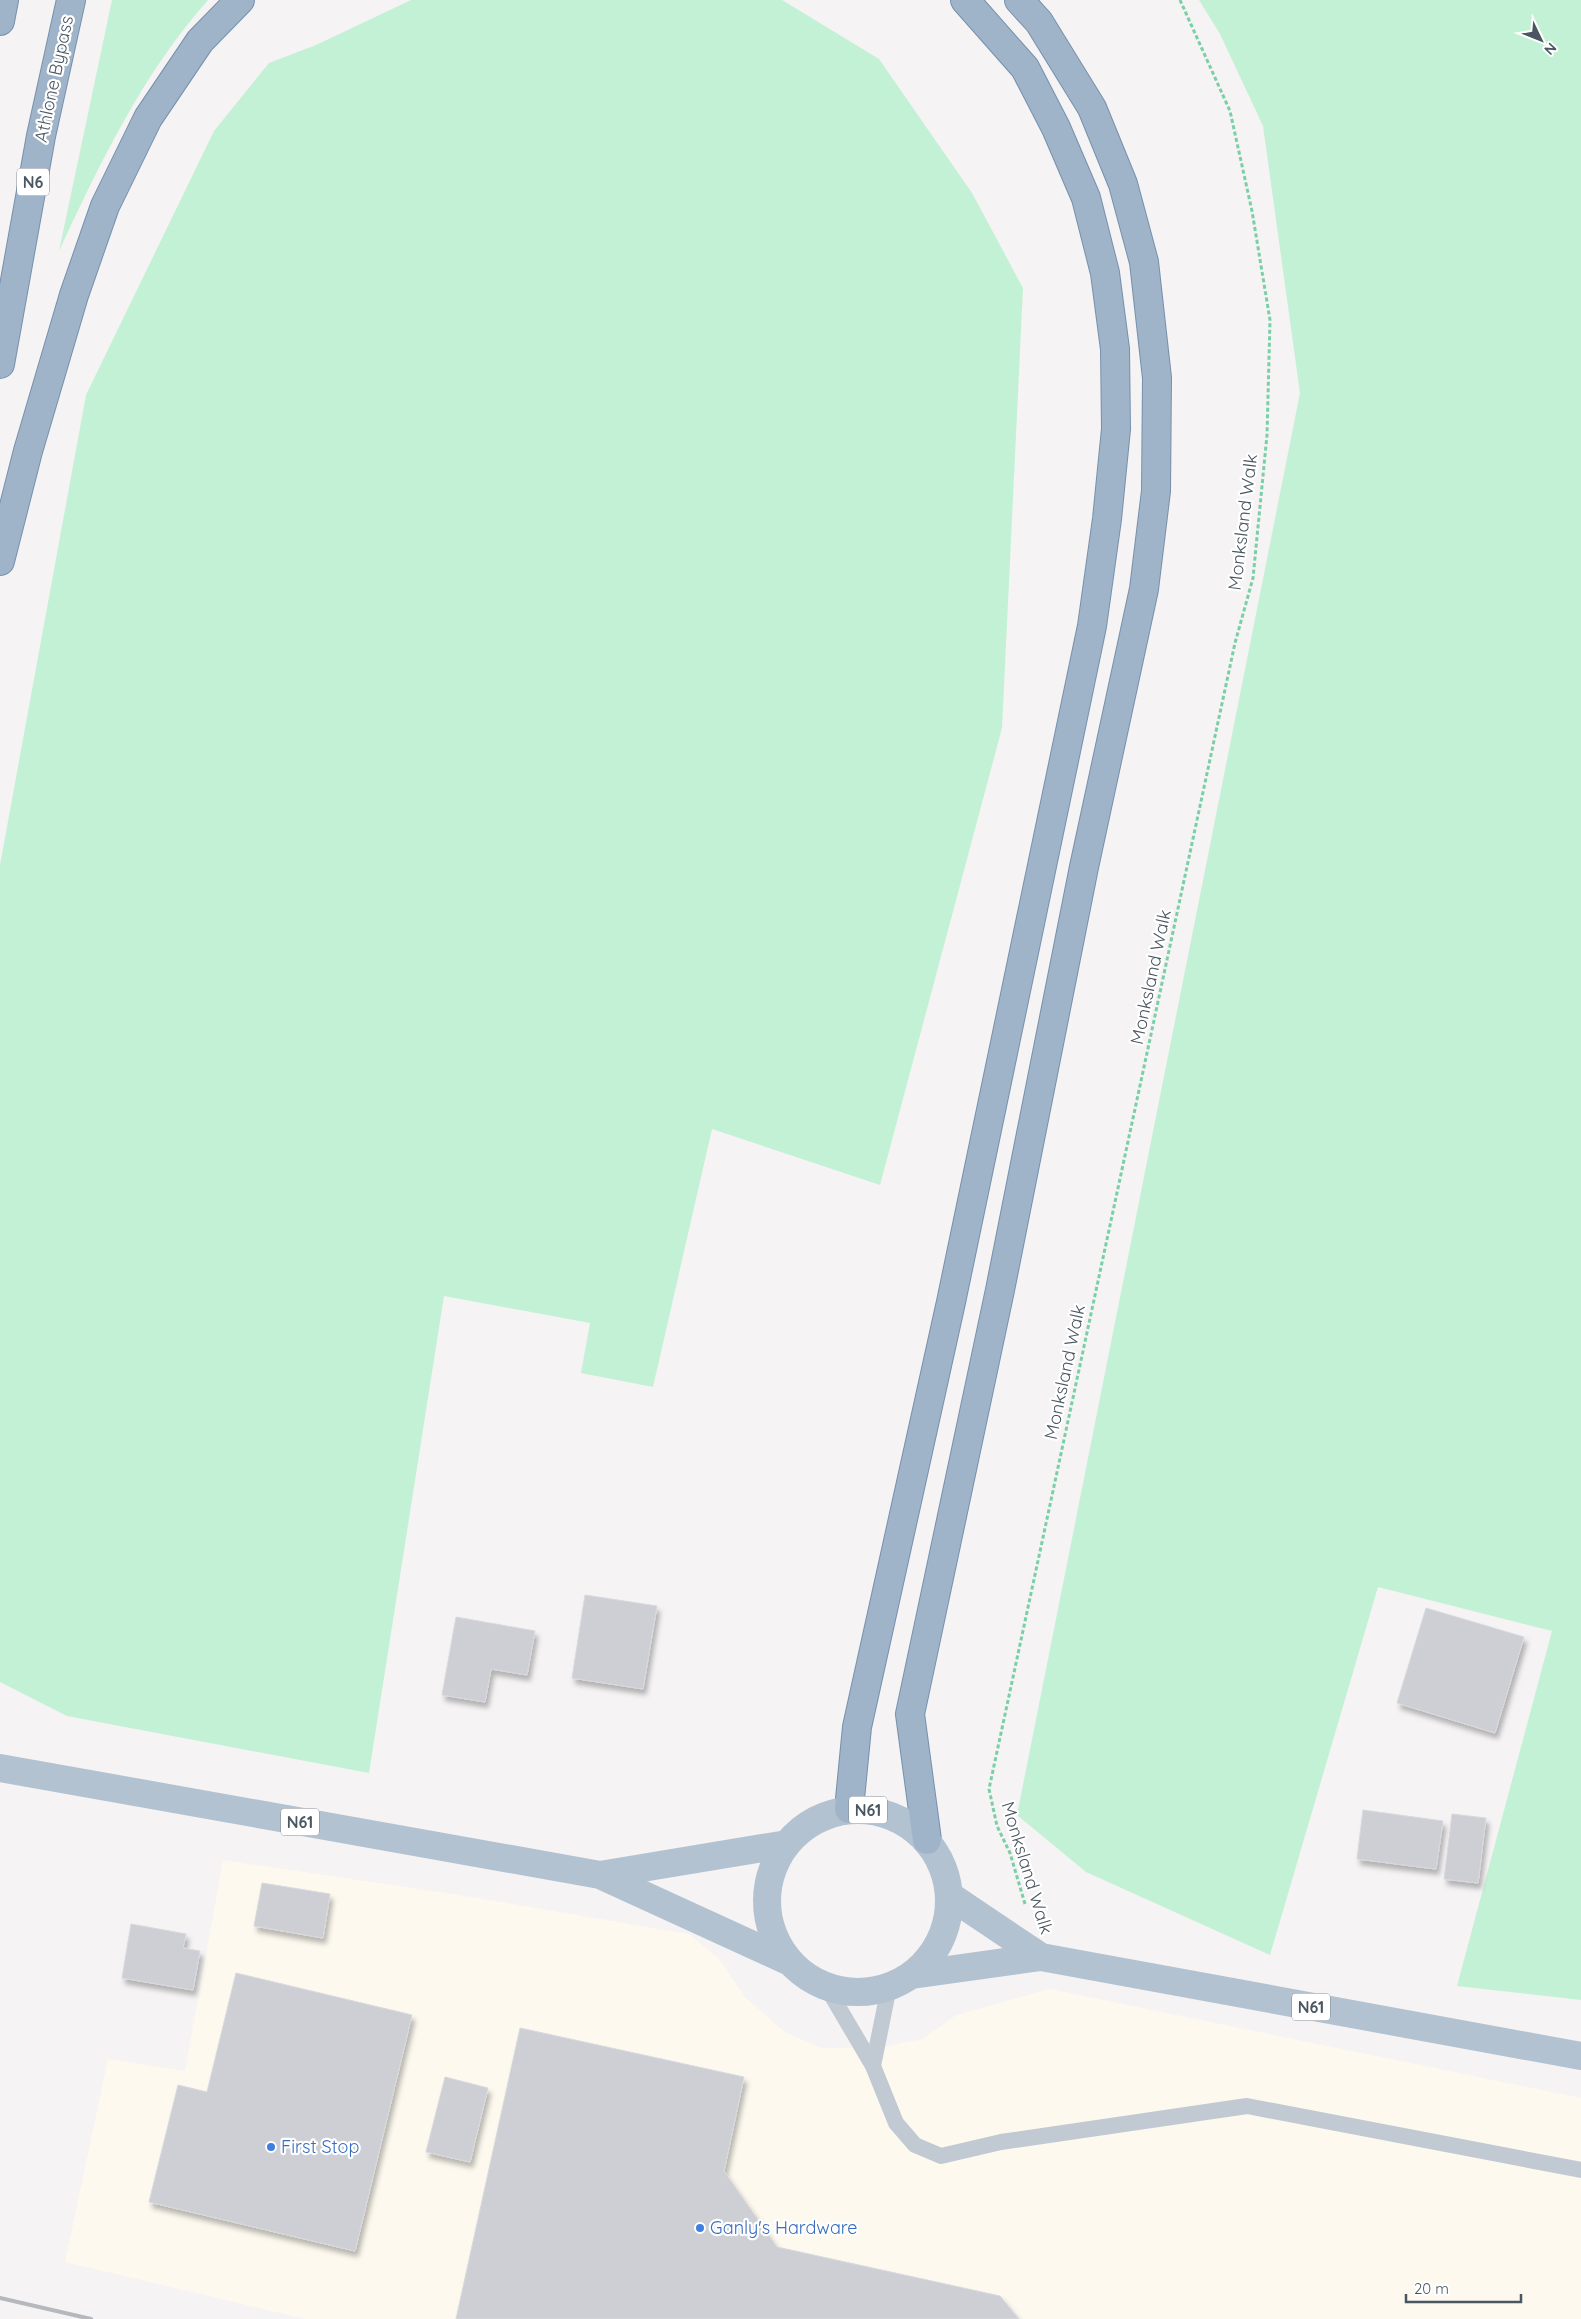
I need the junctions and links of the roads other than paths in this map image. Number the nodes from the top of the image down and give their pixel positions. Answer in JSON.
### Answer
{"nodes":[{"id":1,"x":4,"y":0,"type":"edge"},
{"id":2,"x":71,"y":0,"type":"edge"},
{"id":3,"x":240,"y":0,"type":"edge"},
{"id":4,"x":965,"y":0,"type":"edge"},
{"id":5,"x":1019,"y":0,"type":"edge"},
{"id":6,"x":0,"y":21,"type":"edge"},
{"id":7,"x":0,"y":364,"type":"edge"},
{"id":8,"x":0,"y":561,"type":"edge"},
{"id":9,"x":0,"y":1768,"type":"edge"},
{"id":10,"x":849,"y":1809,"type":"junction"},
{"id":11,"x":927,"y":1840,"type":"junction"},
{"id":12,"x":787,"y":1844,"type":"junction"},
{"id":13,"x":600,"y":1875,"type":"junction"},
{"id":14,"x":950,"y":1896,"type":"junction"},
{"id":15,"x":1041,"y":1957,"type":"junction"},
{"id":16,"x":790,"y":1962,"type":"junction"},
{"id":17,"x":912,"y":1975,"type":"junction"},
{"id":18,"x":826,"y":1986,"type":"junction"},
{"id":19,"x":888,"y":1987,"type":"junction"},
{"id":20,"x":1581,"y":2056,"type":"edge"},
{"id":21,"x":873,"y":2066,"type":"junction"},
{"id":22,"x":1581,"y":2170,"type":"edge"}],
"edges":[{"from":1,"to":6,"type":"highway"},
{"from":2,"to":7,"type":"highway","name":"Athlone Bypass","number":"N6"},
{"from":3,"to":8,"type":"highway"},
{"from":4,"to":10,"type":"highway"},
{"from":5,"to":11,"type":"highway"},
{"from":9,"to":13,"type":"main road","number":"N61"},
{"from":10,"to":11,"type":"main road","number":"N61"},
{"from":10,"to":12,"type":"main road","number":"N61"},
{"from":11,"to":14,"type":"main road","number":"N61"},
{"from":12,"to":13,"type":"main road","number":"N61"},
{"from":12,"to":16,"type":"main road","number":"N61"},
{"from":13,"to":16,"type":"main road","number":"N61"},
{"from":14,"to":15,"type":"main road","number":"N61"},
{"from":14,"to":17,"type":"main road","number":"N61"},
{"from":15,"to":17,"type":"main road","number":"N61"},
{"from":15,"to":20,"type":"main road","number":"N61"},
{"from":16,"to":18,"type":"main road","number":"N61"},
{"from":17,"to":19,"type":"main road","number":"N61"},
{"from":18,"to":19,"type":"main road","number":"N61"},
{"from":18,"to":21,"type":"lane"},
{"from":19,"to":21,"type":"lane"},
{"from":21,"to":22,"type":"lane"}]}
